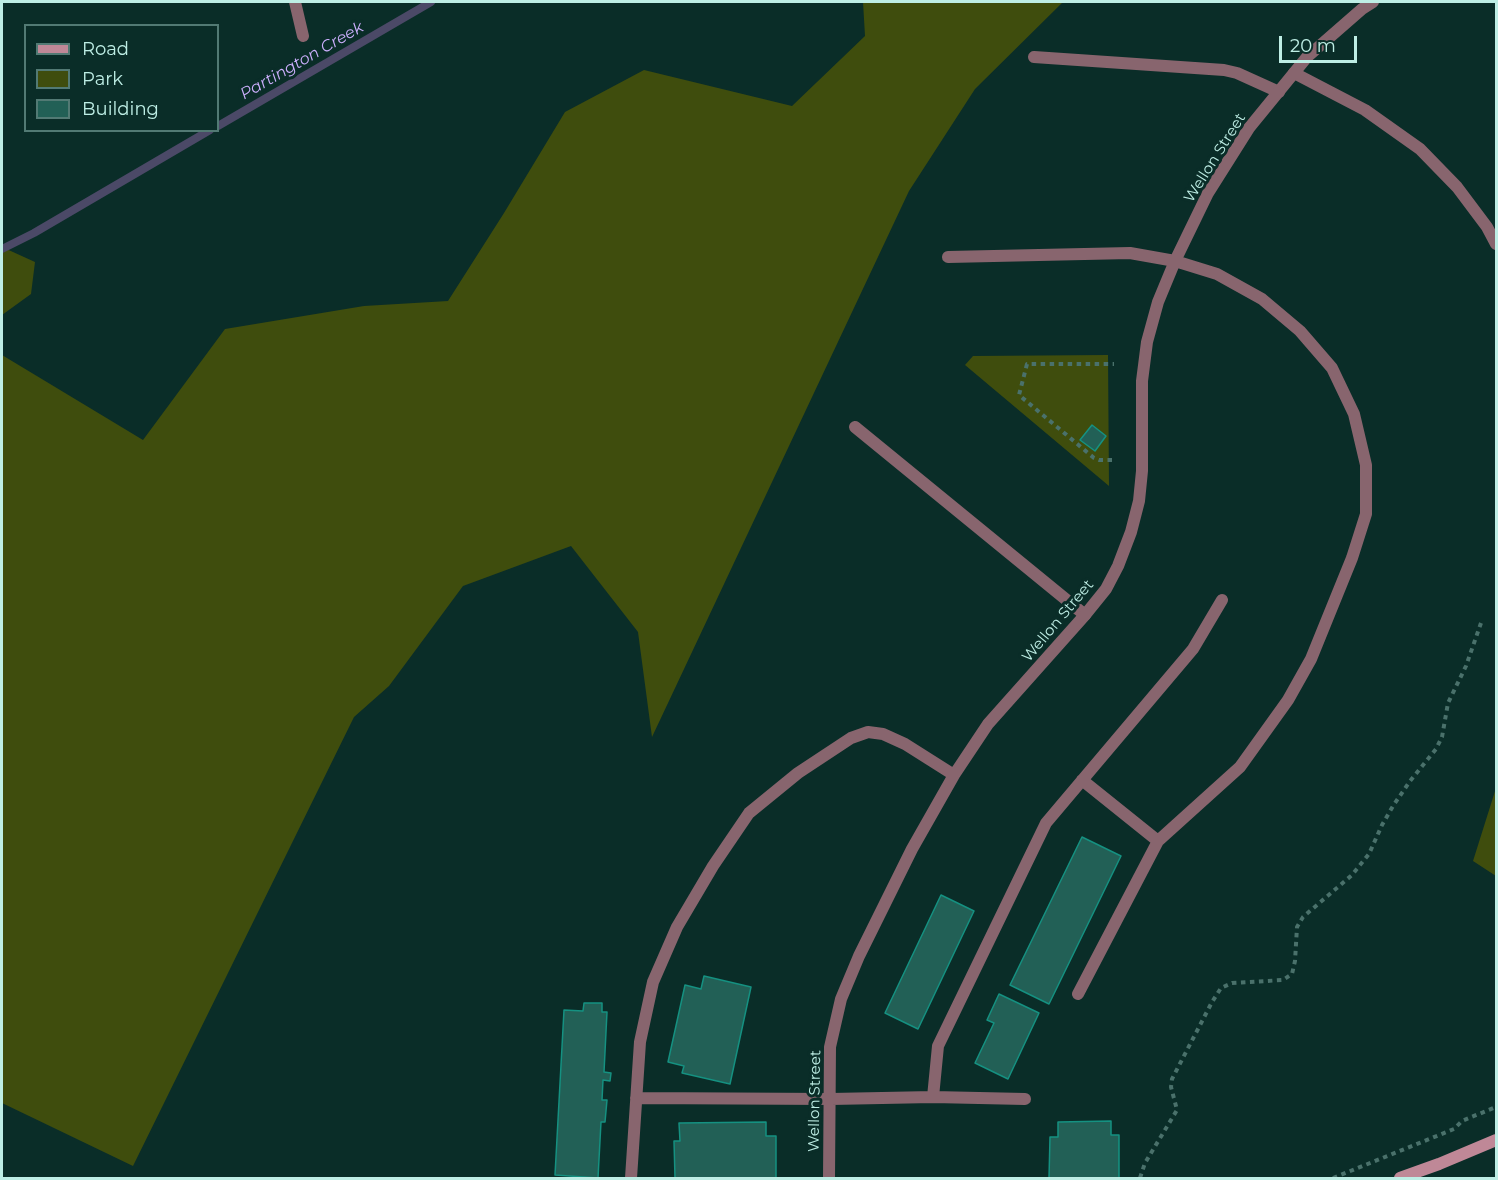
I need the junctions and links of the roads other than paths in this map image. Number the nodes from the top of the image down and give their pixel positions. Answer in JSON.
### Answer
{"nodes":[{"id":1,"x":295,"y":2,"type":"edge"},
{"id":2,"x":1373,"y":2,"type":"edge"},
{"id":3,"x":303,"y":36,"type":"dead end"},
{"id":4,"x":1034,"y":57,"type":"dead end"},
{"id":5,"x":1294,"y":73,"type":"junction"},
{"id":6,"x":1279,"y":92,"type":"junction"},
{"id":7,"x":1497,"y":244,"type":"edge"},
{"id":8,"x":948,"y":257,"type":"dead end"},
{"id":9,"x":1174,"y":261,"type":"junction"},
{"id":10,"x":855,"y":428,"type":"dead end"},
{"id":11,"x":1222,"y":600,"type":"dead end"},
{"id":12,"x":1085,"y":615,"type":"junction"},
{"id":13,"x":954,"y":775,"type":"junction"},
{"id":14,"x":1082,"y":780,"type":"junction"},
{"id":15,"x":1158,"y":841,"type":"junction"},
{"id":16,"x":1078,"y":994,"type":"dead end"},
{"id":17,"x":933,"y":1097,"type":"junction"},
{"id":18,"x":636,"y":1098,"type":"junction"},
{"id":19,"x":831,"y":1099,"type":"junction"},
{"id":20,"x":1025,"y":1099,"type":"dead end"},
{"id":21,"x":1497,"y":1140,"type":"edge"},
{"id":22,"x":632,"y":1179,"type":"edge"},
{"id":23,"x":829,"y":1179,"type":"edge"},
{"id":24,"x":1400,"y":1179,"type":"edge"}],
"edges":[{"from":1,"to":3,"type":"street"},
{"from":2,"to":5,"type":"street","name":"Wellon Street"},
{"from":4,"to":6,"type":"street"},
{"from":5,"to":6,"type":"street","name":"Wellon Street"},
{"from":5,"to":7,"type":"street"},
{"from":6,"to":9,"type":"street","name":"Wellon Street"},
{"from":8,"to":9,"type":"street"},
{"from":9,"to":12,"type":"street","name":"Wellon Street"},
{"from":9,"to":15,"type":"street"},
{"from":10,"to":12,"type":"street"},
{"from":11,"to":14,"type":"street"},
{"from":12,"to":13,"type":"street","name":"Wellon Street"},
{"from":13,"to":18,"type":"street"},
{"from":13,"to":19,"type":"street","name":"Wellon Street"},
{"from":14,"to":15,"type":"street"},
{"from":14,"to":17,"type":"street"},
{"from":15,"to":16,"type":"street"},
{"from":17,"to":19,"type":"street"},
{"from":17,"to":20,"type":"street"},
{"from":18,"to":19,"type":"street"},
{"from":18,"to":22,"type":"street"},
{"from":19,"to":23,"type":"street","name":"Wellon Street"},
{"from":21,"to":24,"type":"street"}]}
